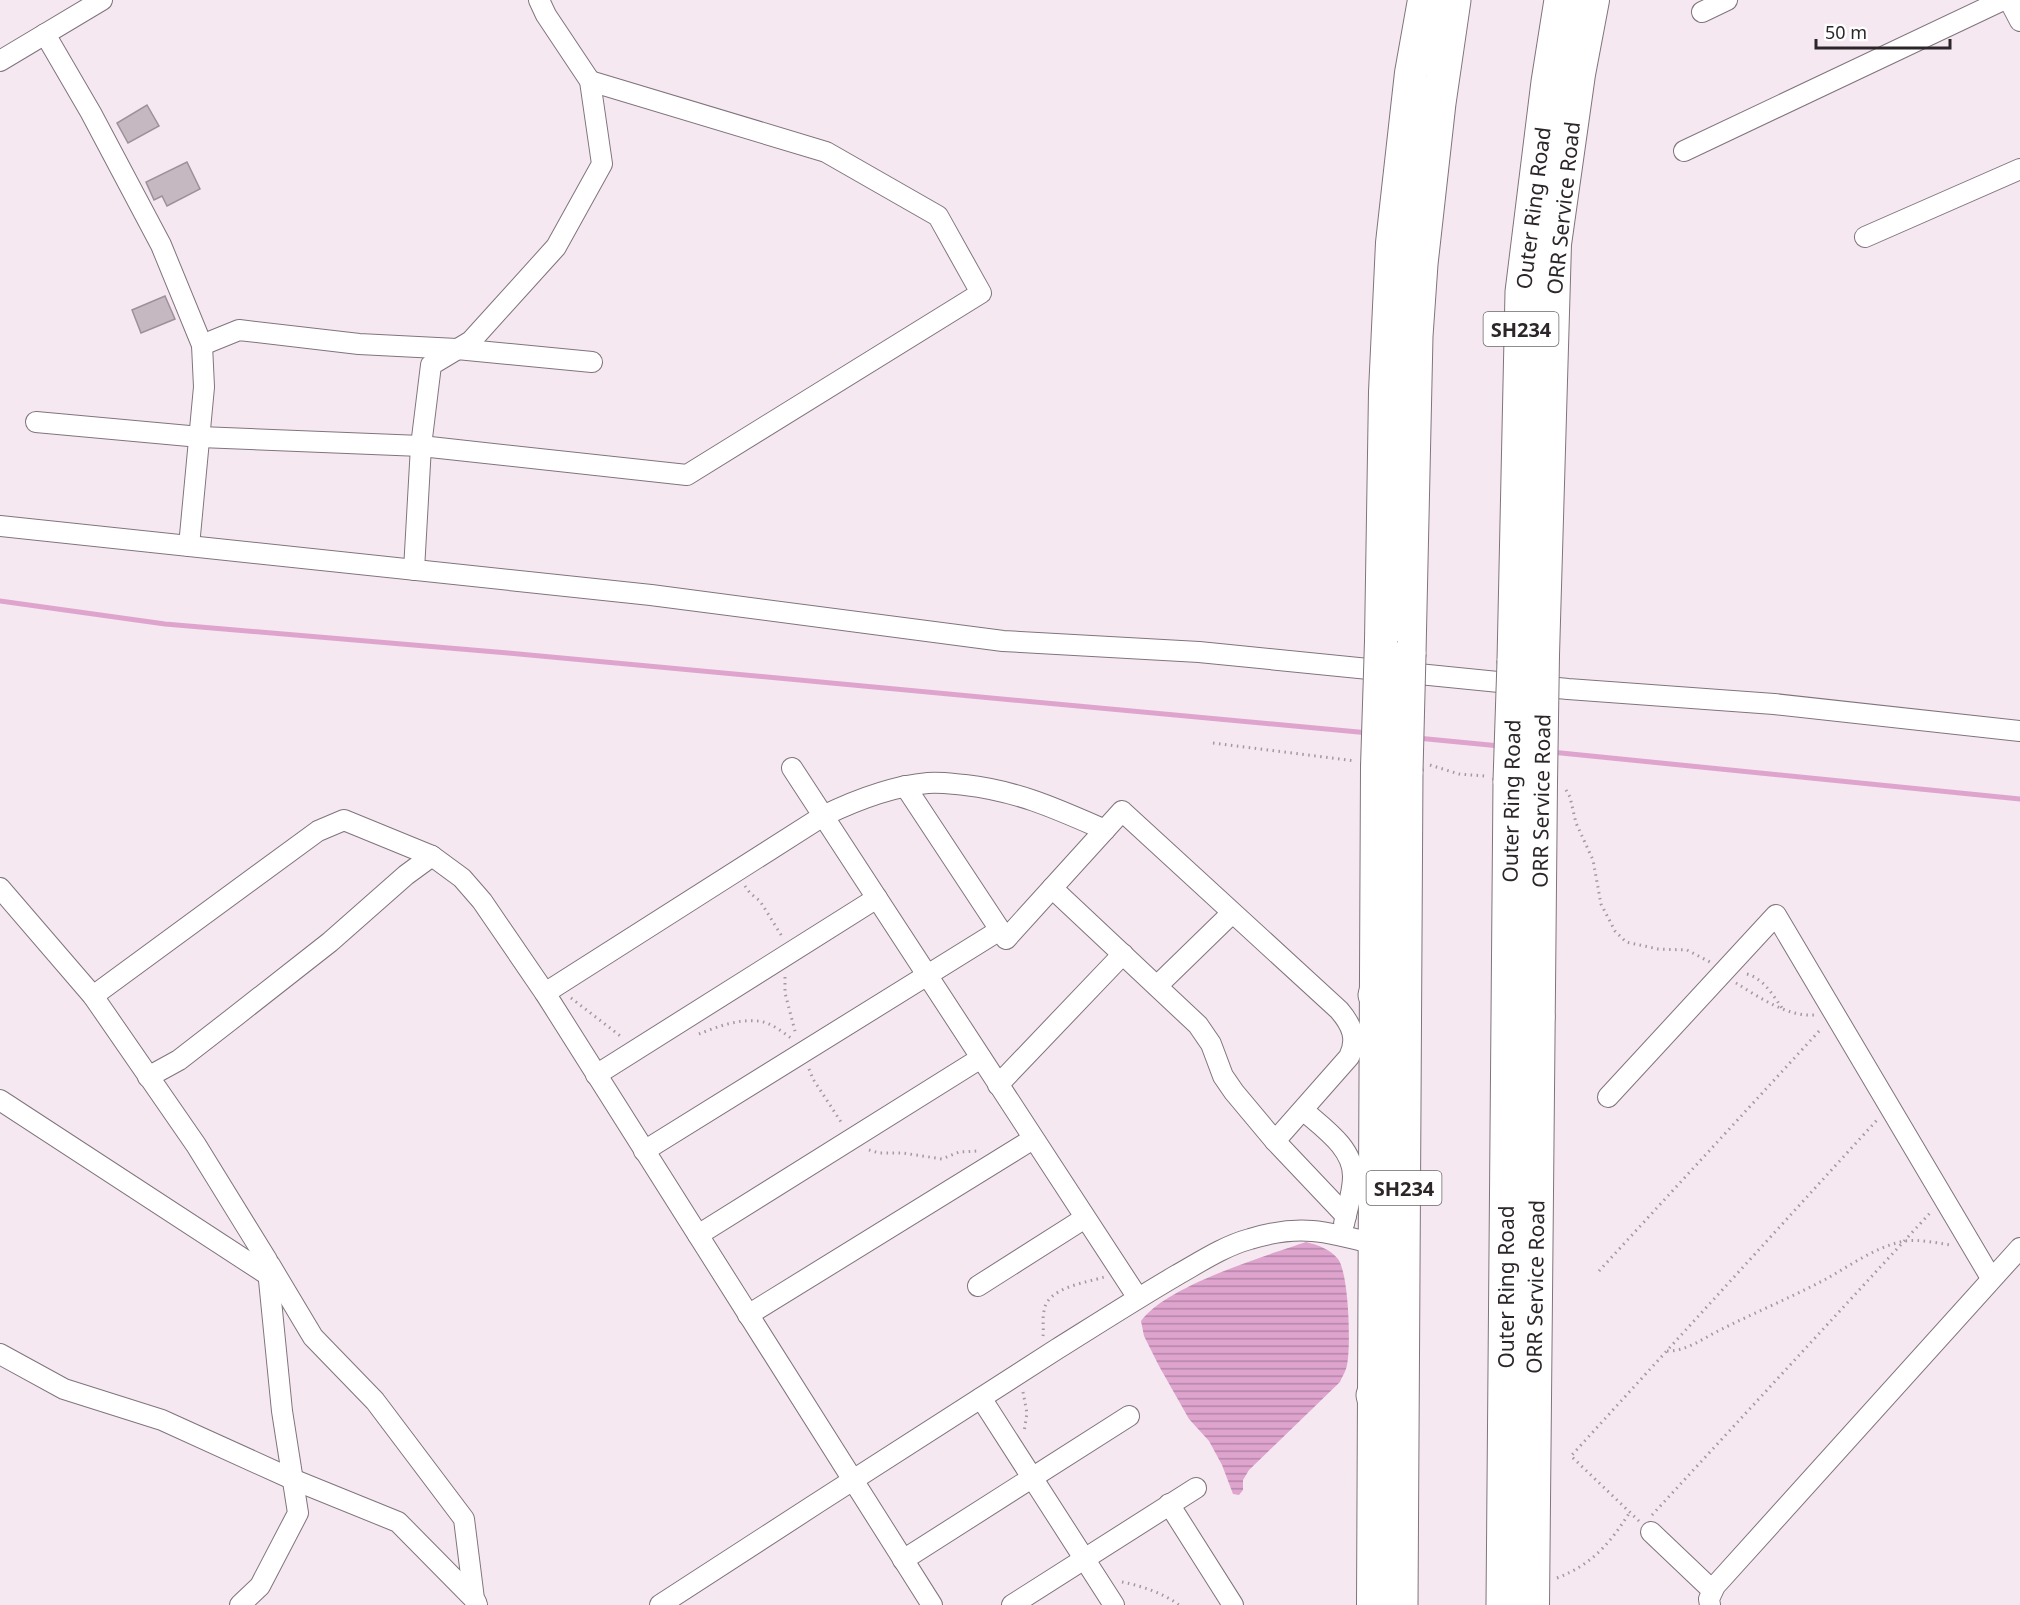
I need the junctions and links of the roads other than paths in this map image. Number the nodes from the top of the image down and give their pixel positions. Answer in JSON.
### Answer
{"nodes":[{"id":1,"x":102,"y":0,"type":"edge"},
{"id":2,"x":539,"y":0,"type":"edge"},
{"id":3,"x":1424,"y":0,"type":"edge"},
{"id":4,"x":1454,"y":0,"type":"edge"},
{"id":5,"x":1562,"y":0,"type":"edge"},
{"id":6,"x":1593,"y":0,"type":"edge"},
{"id":7,"x":1727,"y":0,"type":"edge"},
{"id":8,"x":2003,"y":0,"type":"edge"},
{"id":9,"x":2009,"y":0,"type":"edge"},
{"id":10,"x":1702,"y":12,"type":"dead end"},
{"id":11,"x":2020,"y":21,"type":"edge"},
{"id":12,"x":45,"y":34,"type":"junction"},
{"id":13,"x":0,"y":61,"type":"edge"},
{"id":14,"x":590,"y":81,"type":"junction"},
{"id":15,"x":1684,"y":151,"type":"dead end"},
{"id":16,"x":2020,"y":169,"type":"edge"},
{"id":17,"x":1865,"y":237,"type":"dead end"},
{"id":18,"x":202,"y":345,"type":"junction"},
{"id":19,"x":457,"y":349,"type":"junction"},
{"id":20,"x":592,"y":362,"type":"dead end"},
{"id":21,"x":36,"y":422,"type":"dead end"},
{"id":22,"x":200,"y":437,"type":"junction"},
{"id":23,"x":421,"y":446,"type":"junction"},
{"id":24,"x":0,"y":526,"type":"edge"},
{"id":25,"x":189,"y":546,"type":"junction"},
{"id":26,"x":414,"y":570,"type":"junction"},
{"id":27,"x":1395,"y":648,"type":"junction"},
{"id":28,"x":1528,"y":658,"type":"junction"},
{"id":29,"x":2020,"y":731,"type":"edge"},
{"id":30,"x":792,"y":768,"type":"dead end"},
{"id":31,"x":1391,"y":769,"type":"junction"},
{"id":32,"x":1525,"y":782,"type":"junction"},
{"id":33,"x":905,"y":786,"type":"junction"},
{"id":34,"x":823,"y":816,"type":"junction"},
{"id":35,"x":1105,"y":830,"type":"junction"},
{"id":36,"x":432,"y":856,"type":"junction"},
{"id":37,"x":0,"y":888,"type":"edge"},
{"id":38,"x":1052,"y":888,"type":"junction"},
{"id":39,"x":1405,"y":889,"type":"junction"},
{"id":40,"x":877,"y":898,"type":"junction"},
{"id":41,"x":1232,"y":913,"type":"junction"},
{"id":42,"x":1509,"y":913,"type":"junction"},
{"id":43,"x":999,"y":930,"type":"junction"},
{"id":44,"x":1123,"y":954,"type":"junction"},
{"id":45,"x":928,"y":976,"type":"junction"},
{"id":46,"x":1157,"y":986,"type":"junction"},
{"id":47,"x":545,"y":993,"type":"junction"},
{"id":48,"x":1375,"y":995,"type":"junction"},
{"id":49,"x":93,"y":996,"type":"junction"},
{"id":50,"x":1538,"y":1017,"type":"junction"},
{"id":51,"x":981,"y":1058,"type":"junction"},
{"id":52,"x":596,"y":1075,"type":"junction"},
{"id":53,"x":148,"y":1077,"type":"junction"},
{"id":54,"x":998,"y":1085,"type":"junction"},
{"id":55,"x":1608,"y":1097,"type":"dead end"},
{"id":56,"x":0,"y":1100,"type":"edge"},
{"id":57,"x":1303,"y":1110,"type":"junction"},
{"id":58,"x":1033,"y":1139,"type":"junction"},
{"id":59,"x":1275,"y":1141,"type":"junction"},
{"id":60,"x":644,"y":1150,"type":"junction"},
{"id":61,"x":1085,"y":1218,"type":"junction"},
{"id":62,"x":1344,"y":1226,"type":"junction"},
{"id":63,"x":698,"y":1235,"type":"junction"},
{"id":64,"x":1374,"y":1244,"type":"junction"},
{"id":65,"x":2020,"y":1248,"type":"edge"},
{"id":66,"x":268,"y":1267,"type":"junction"},
{"id":67,"x":1991,"y":1278,"type":"junction"},
{"id":68,"x":978,"y":1286,"type":"dead end"},
{"id":69,"x":1138,"y":1298,"type":"junction"},
{"id":70,"x":748,"y":1315,"type":"junction"},
{"id":71,"x":0,"y":1354,"type":"edge"},
{"id":72,"x":1534,"y":1384,"type":"junction"},
{"id":73,"x":1373,"y":1395,"type":"junction"},
{"id":74,"x":981,"y":1398,"type":"junction"},
{"id":75,"x":1129,"y":1416,"type":"dead end"},
{"id":76,"x":1032,"y":1478,"type":"junction"},
{"id":77,"x":292,"y":1479,"type":"junction"},
{"id":78,"x":852,"y":1479,"type":"junction"},
{"id":79,"x":1504,"y":1485,"type":"junction"},
{"id":80,"x":1196,"y":1488,"type":"dead end"},
{"id":81,"x":1169,"y":1504,"type":"junction"},
{"id":82,"x":1402,"y":1515,"type":"junction"},
{"id":83,"x":1647,"y":1528,"type":"road end"},
{"id":84,"x":1084,"y":1559,"type":"junction"},
{"id":85,"x":903,"y":1560,"type":"junction"},
{"id":86,"x":1533,"y":1594,"type":"edge"},
{"id":87,"x":1711,"y":1598,"type":"edge"},
{"id":88,"x":476,"y":1603,"type":"edge"},
{"id":89,"x":240,"y":1605,"type":"edge"},
{"id":90,"x":660,"y":1605,"type":"edge"},
{"id":91,"x":932,"y":1605,"type":"edge"},
{"id":92,"x":1012,"y":1605,"type":"edge"},
{"id":93,"x":1114,"y":1605,"type":"edge"},
{"id":94,"x":1233,"y":1605,"type":"edge"},
{"id":95,"x":1373,"y":1605,"type":"edge"},
{"id":96,"x":1401,"y":1605,"type":"edge"},
{"id":97,"x":1503,"y":1605,"type":"edge"}],
"edges":[{"from":1,"to":12,"type":"street"},
{"from":2,"to":14,"type":"street"},
{"from":3,"to":27,"type":"main road"},
{"from":4,"to":27,"type":"highway","number":"SH234"},
{"from":5,"to":28,"type":"highway","name":"Outer Ring Road","number":"SH234"},
{"from":6,"to":28,"type":"main road","name":"ORR Service Road"},
{"from":7,"to":10,"type":"street"},
{"from":8,"to":15,"type":"street"},
{"from":9,"to":11,"type":"street"},
{"from":12,"to":13,"type":"street"},
{"from":12,"to":18,"type":"street"},
{"from":14,"to":19,"type":"street"},
{"from":14,"to":23,"type":"street"},
{"from":16,"to":17,"type":"street"},
{"from":18,"to":19,"type":"street"},
{"from":18,"to":22,"type":"street"},
{"from":19,"to":20,"type":"street"},
{"from":19,"to":23,"type":"street"},
{"from":21,"to":22,"type":"street"},
{"from":22,"to":23,"type":"street"},
{"from":22,"to":25,"type":"street"},
{"from":23,"to":26,"type":"street"},
{"from":24,"to":25,"type":"street"},
{"from":25,"to":26,"type":"street"},
{"from":26,"to":29,"type":"street"},
{"from":27,"to":31,"type":"highway","number":"SH234","bridge":true},
{"from":28,"to":32,"type":"highway","name":"Outer Ring Road","number":"SH234","bridge":true},
{"from":30,"to":34,"type":"street"},
{"from":31,"to":39,"type":"highway","number":"SH234"},
{"from":31,"to":48,"type":"main road"},
{"from":32,"to":42,"type":"highway","name":"Outer Ring Road","number":"SH234"},
{"from":32,"to":50,"type":"main road","name":"ORR Service Road"},
{"from":33,"to":34,"type":"street"},
{"from":33,"to":35,"type":"street"},
{"from":33,"to":43,"type":"street"},
{"from":34,"to":40,"type":"street"},
{"from":34,"to":47,"type":"street"},
{"from":35,"to":38,"type":"street"},
{"from":35,"to":41,"type":"street"},
{"from":36,"to":47,"type":"street"},
{"from":36,"to":49,"type":"street"},
{"from":36,"to":53,"type":"street"},
{"from":37,"to":49,"type":"street"},
{"from":38,"to":43,"type":"street"},
{"from":38,"to":44,"type":"street"},
{"from":39,"to":48,"type":"highway"},
{"from":39,"to":82,"type":"highway","number":"SH234"},
{"from":40,"to":45,"type":"street"},
{"from":40,"to":52,"type":"street"},
{"from":41,"to":46,"type":"street"},
{"from":41,"to":57,"type":"street"},
{"from":42,"to":50,"type":"highway"},
{"from":42,"to":79,"type":"highway","name":"Outer Ring Road","number":"SH234"},
{"from":43,"to":45,"type":"street"},
{"from":44,"to":46,"type":"street"},
{"from":44,"to":54,"type":"street"},
{"from":45,"to":51,"type":"street"},
{"from":45,"to":60,"type":"street"},
{"from":46,"to":59,"type":"street"},
{"from":47,"to":52,"type":"street"},
{"from":48,"to":64,"type":"main road"},
{"from":49,"to":53,"type":"street"},
{"from":50,"to":72,"type":"main road","name":"ORR Service Road"},
{"from":51,"to":54,"type":"street"},
{"from":51,"to":63,"type":"street"},
{"from":52,"to":60,"type":"street"},
{"from":53,"to":66,"type":"street"},
{"from":54,"to":58,"type":"street"},
{"from":55,"to":67,"type":"street"},
{"from":56,"to":66,"type":"street"},
{"from":57,"to":59,"type":"street"},
{"from":57,"to":62,"type":"street"},
{"from":58,"to":61,"type":"street"},
{"from":58,"to":70,"type":"street"},
{"from":59,"to":62,"type":"street"},
{"from":60,"to":63,"type":"street"},
{"from":61,"to":68,"type":"street"},
{"from":61,"to":69,"type":"street"},
{"from":62,"to":64,"type":"street"},
{"from":62,"to":69,"type":"street"},
{"from":63,"to":70,"type":"street"},
{"from":64,"to":73,"type":"main road"},
{"from":65,"to":67,"type":"street"},
{"from":66,"to":77,"type":"street"},
{"from":66,"to":88,"type":"street"},
{"from":67,"to":87,"type":"street"},
{"from":69,"to":74,"type":"street"},
{"from":70,"to":78,"type":"street"},
{"from":71,"to":77,"type":"street"},
{"from":72,"to":79,"type":"highway"},
{"from":72,"to":86,"type":"main road","name":"ORR Service Road"},
{"from":73,"to":82,"type":"highway"},
{"from":73,"to":95,"type":"main road"},
{"from":74,"to":76,"type":"street"},
{"from":74,"to":78,"type":"street"},
{"from":75,"to":76,"type":"street"},
{"from":76,"to":84,"type":"street"},
{"from":76,"to":85,"type":"street"},
{"from":77,"to":88,"type":"street"},
{"from":77,"to":89,"type":"street"},
{"from":78,"to":85,"type":"street"},
{"from":78,"to":90,"type":"street"},
{"from":79,"to":97,"type":"highway","name":"Outer Ring Road","number":"SH234"},
{"from":80,"to":81,"type":"street"},
{"from":81,"to":84,"type":"street"},
{"from":81,"to":94,"type":"street"},
{"from":82,"to":96,"type":"highway","number":"SH234"},
{"from":83,"to":87,"type":"street"},
{"from":84,"to":92,"type":"street"},
{"from":84,"to":93,"type":"street"},
{"from":85,"to":91,"type":"street"}]}
